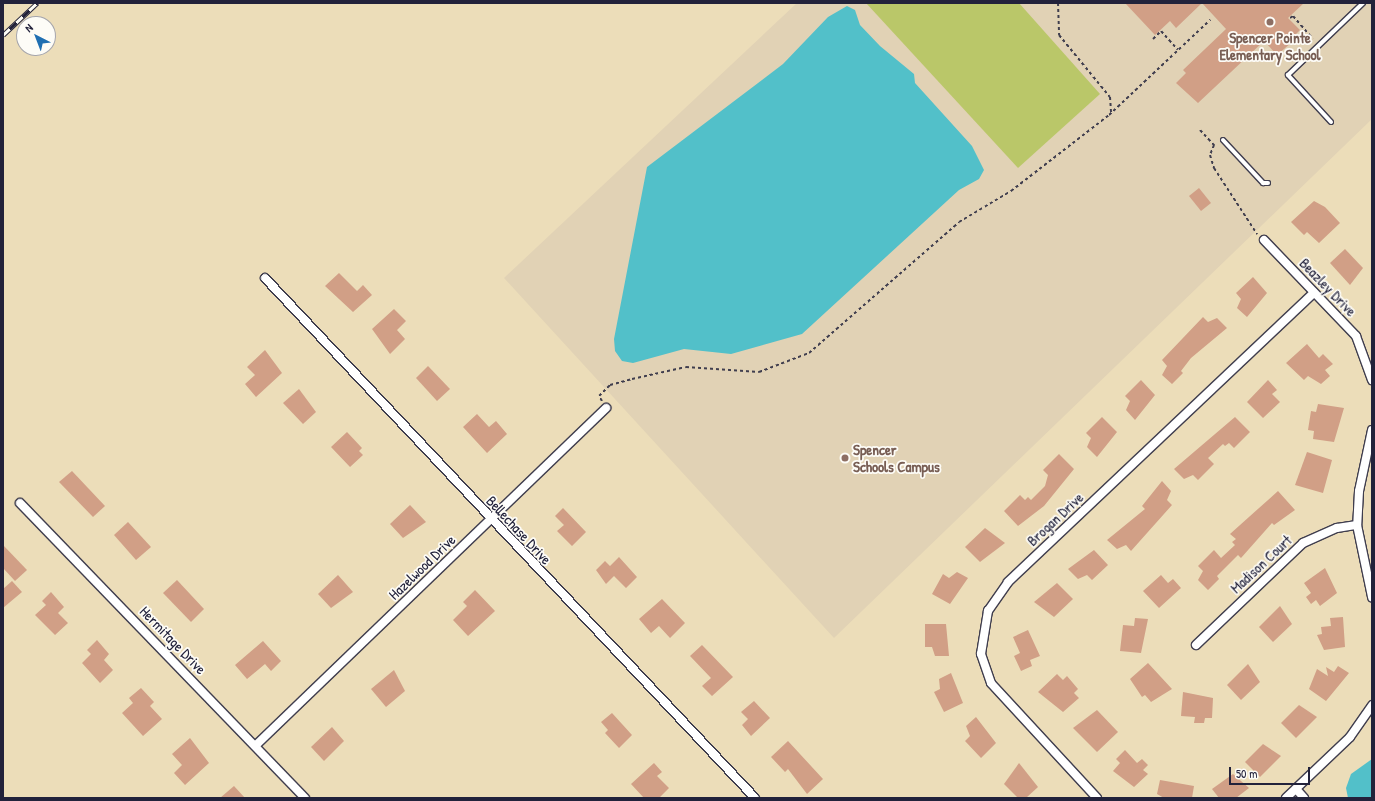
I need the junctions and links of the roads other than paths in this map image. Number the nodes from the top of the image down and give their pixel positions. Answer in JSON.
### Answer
{"nodes":[{"id":1,"x":1363,"y":3,"type":"edge"},
{"id":2,"x":1331,"y":122,"type":"dead end"},
{"id":3,"x":1223,"y":140,"type":"dead end"},
{"id":4,"x":1268,"y":183,"type":"dead end"},
{"id":5,"x":1264,"y":240,"type":"road end"},
{"id":6,"x":265,"y":278,"type":"dead end"},
{"id":7,"x":1314,"y":293,"type":"junction"},
{"id":8,"x":1372,"y":380,"type":"edge"},
{"id":9,"x":606,"y":408,"type":"road end"},
{"id":10,"x":1372,"y":430,"type":"edge"},
{"id":11,"x":20,"y":503,"type":"dead end"},
{"id":12,"x":491,"y":520,"type":"junction"},
{"id":13,"x":1357,"y":525,"type":"junction"},
{"id":14,"x":1372,"y":597,"type":"edge"},
{"id":15,"x":1196,"y":645,"type":"dead end"},
{"id":16,"x":1372,"y":705,"type":"edge"},
{"id":17,"x":256,"y":746,"type":"junction"},
{"id":18,"x":1296,"y":790,"type":"junction"},
{"id":19,"x":305,"y":798,"type":"edge"},
{"id":20,"x":755,"y":798,"type":"edge"},
{"id":21,"x":1097,"y":798,"type":"edge"},
{"id":22,"x":1286,"y":798,"type":"edge"},
{"id":23,"x":1304,"y":798,"type":"edge"}],
"edges":[{"from":1,"to":2,"type":"lane"},
{"from":3,"to":4,"type":"lane"},
{"from":5,"to":7,"type":"street","name":"Beazley Drive"},
{"from":6,"to":12,"type":"street","name":"Bellechase Drive"},
{"from":7,"to":8,"type":"street","name":"Beazley Drive"},
{"from":7,"to":21,"type":"street","name":"Brogan Drive"},
{"from":9,"to":12,"type":"street","name":"Hazelwood Drive"},
{"from":10,"to":13,"type":"street"},
{"from":11,"to":17,"type":"street","name":"Hermitage Drive"},
{"from":12,"to":17,"type":"street","name":"Hazelwood Drive"},
{"from":12,"to":20,"type":"street","name":"Bellechase Drive"},
{"from":13,"to":14,"type":"street"},
{"from":13,"to":15,"type":"street","name":"Madison Court"},
{"from":16,"to":18,"type":"street"},
{"from":17,"to":19,"type":"street","name":"Hermitage Drive"},
{"from":18,"to":22,"type":"street"},
{"from":18,"to":23,"type":"street"}]}
